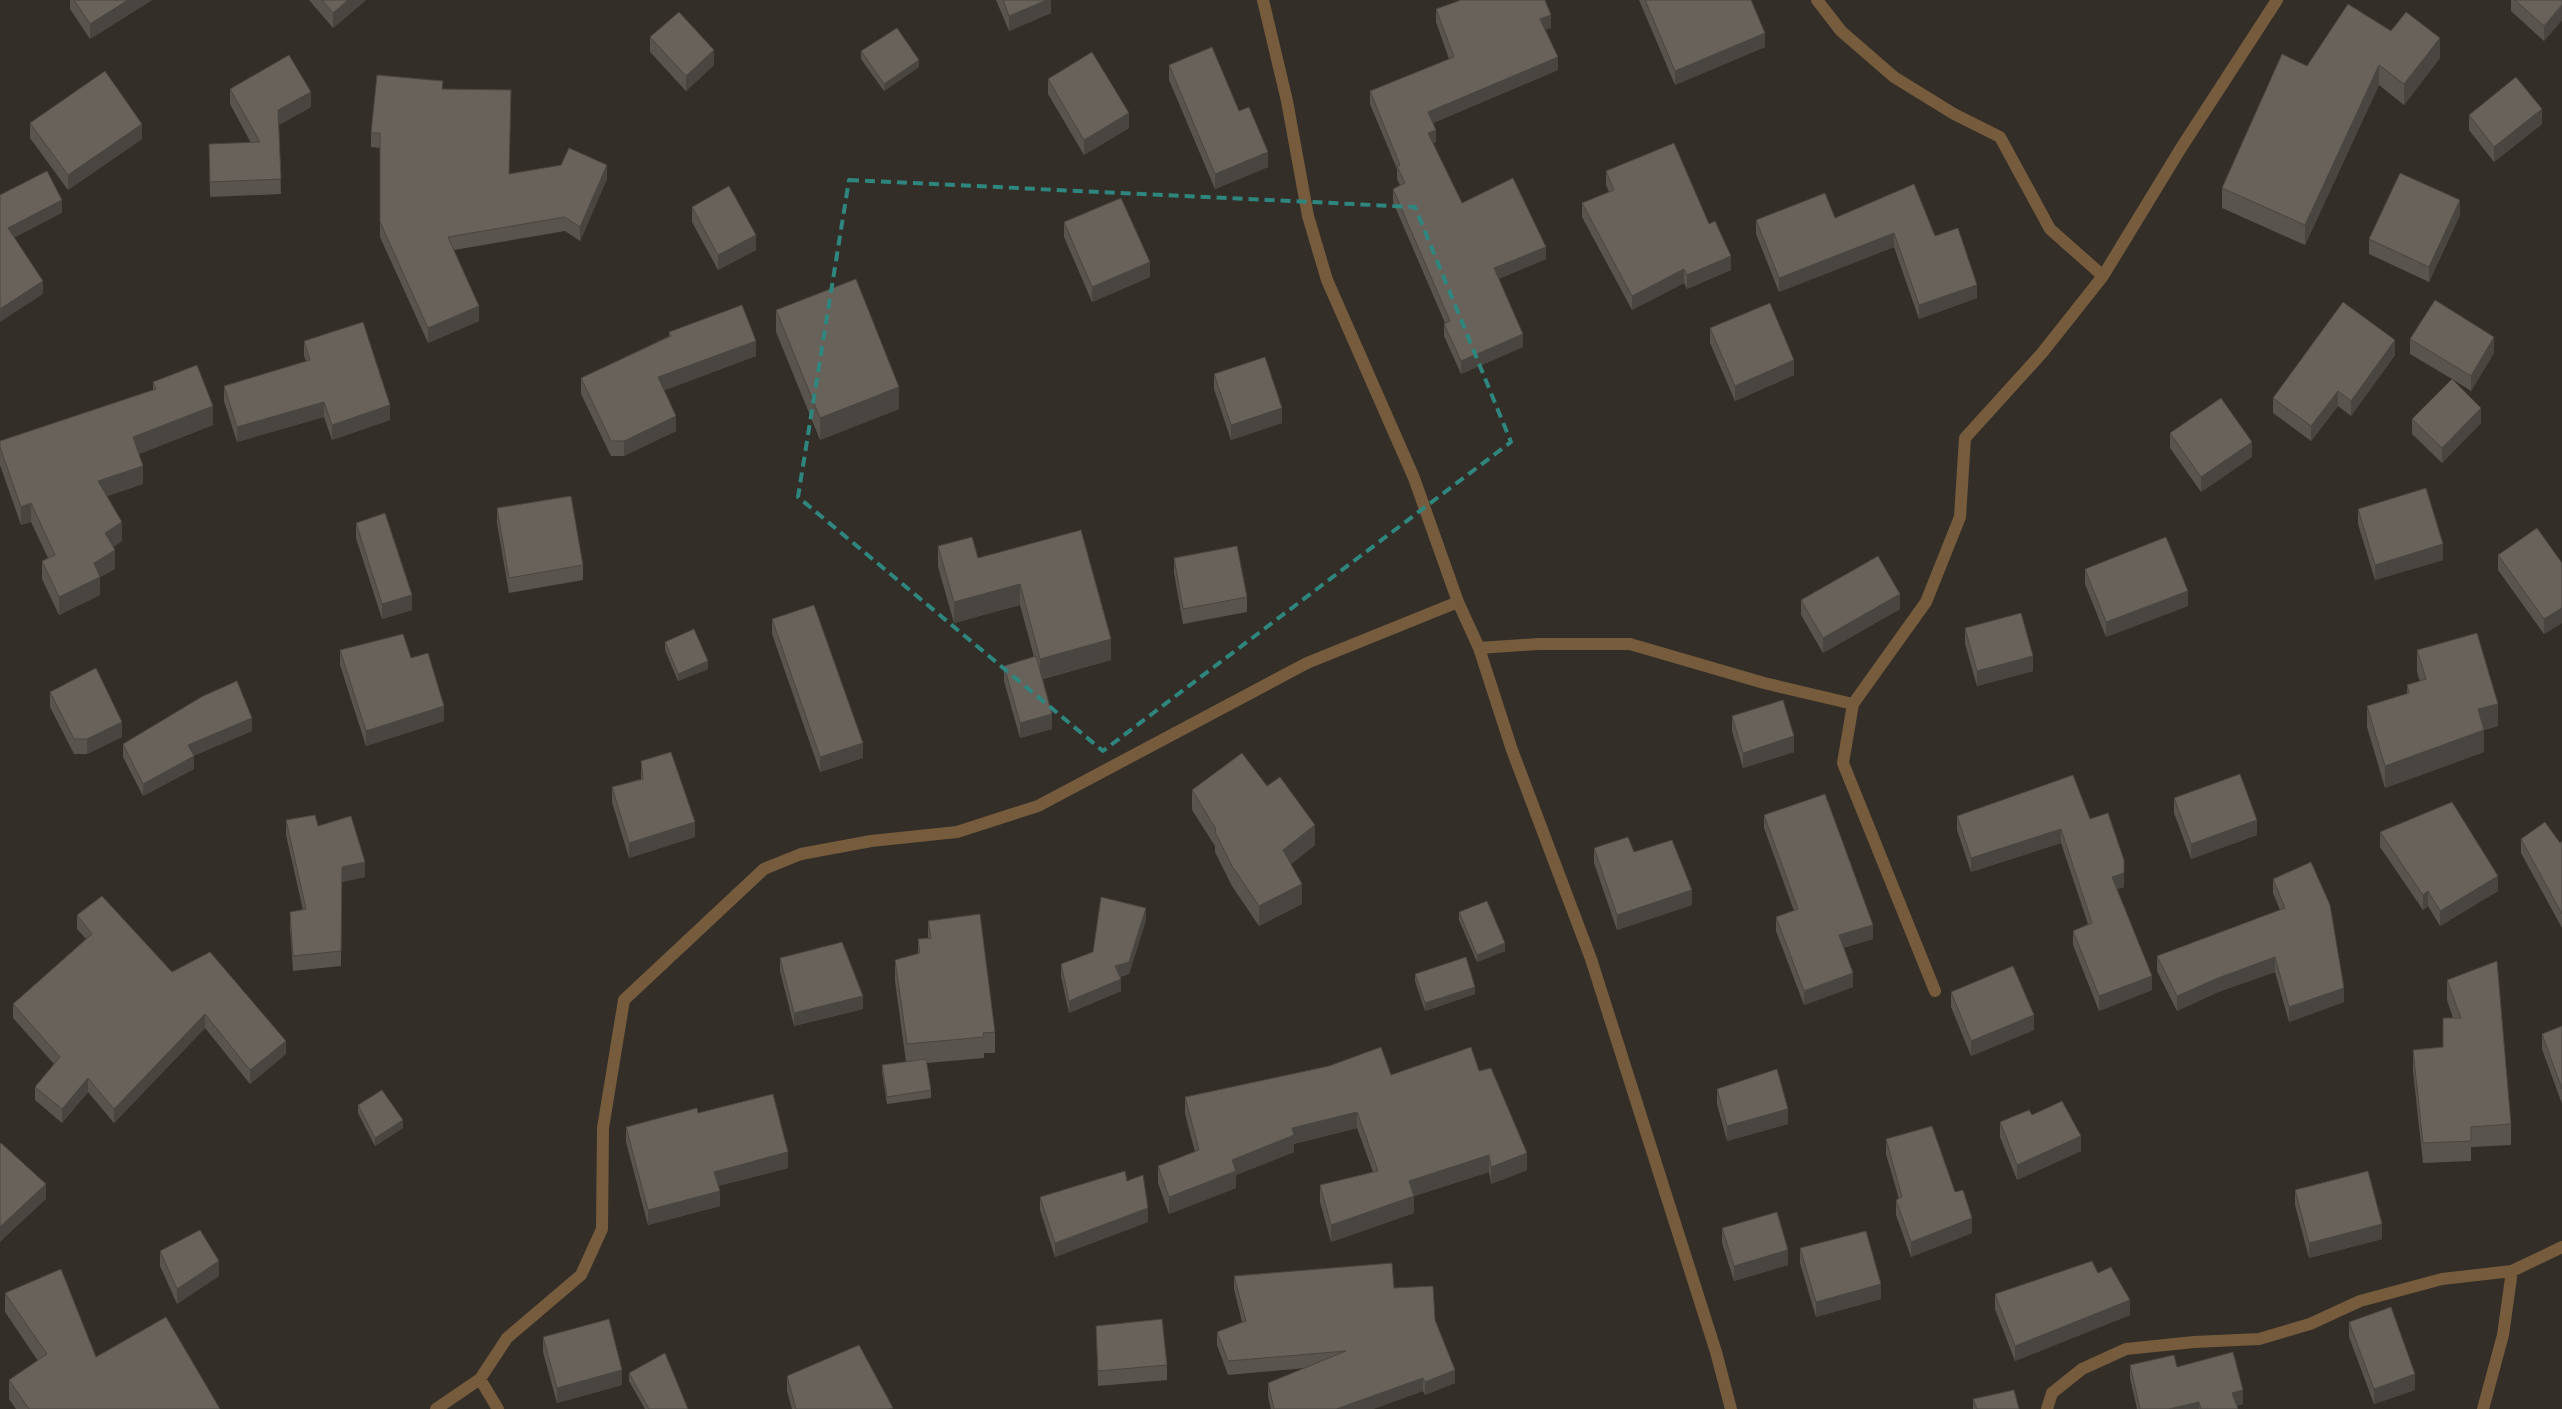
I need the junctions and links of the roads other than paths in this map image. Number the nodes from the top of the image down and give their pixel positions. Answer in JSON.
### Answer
{"nodes":[{"id":1,"x":1264,"y":0,"type":"edge"},
{"id":2,"x":1817,"y":0,"type":"edge"},
{"id":3,"x":2277,"y":0,"type":"edge"},
{"id":4,"x":2103,"y":276,"type":"junction"},
{"id":5,"x":1458,"y":602,"type":"junction"},
{"id":6,"x":1480,"y":648,"type":"junction"},
{"id":7,"x":1853,"y":704,"type":"junction"},
{"id":8,"x":1935,"y":991,"type":"dead end"},
{"id":9,"x":2562,"y":1247,"type":"edge"},
{"id":10,"x":2512,"y":1271,"type":"junction"},
{"id":11,"x":480,"y":1379,"type":"junction"},
{"id":12,"x":436,"y":1409,"type":"edge"},
{"id":13,"x":498,"y":1409,"type":"edge"},
{"id":14,"x":1731,"y":1409,"type":"edge"},
{"id":15,"x":2047,"y":1409,"type":"edge"},
{"id":16,"x":2483,"y":1409,"type":"edge"}],
"edges":[{"from":1,"to":5,"type":"street"},
{"from":2,"to":4,"type":"street"},
{"from":3,"to":4,"type":"street"},
{"from":4,"to":7,"type":"street"},
{"from":5,"to":6,"type":"street"},
{"from":5,"to":11,"type":"street"},
{"from":6,"to":7,"type":"street"},
{"from":6,"to":14,"type":"street"},
{"from":7,"to":8,"type":"street"},
{"from":9,"to":10,"type":"street"},
{"from":10,"to":15,"type":"street"},
{"from":10,"to":16,"type":"street"},
{"from":11,"to":12,"type":"street"},
{"from":11,"to":13,"type":"street"}]}
